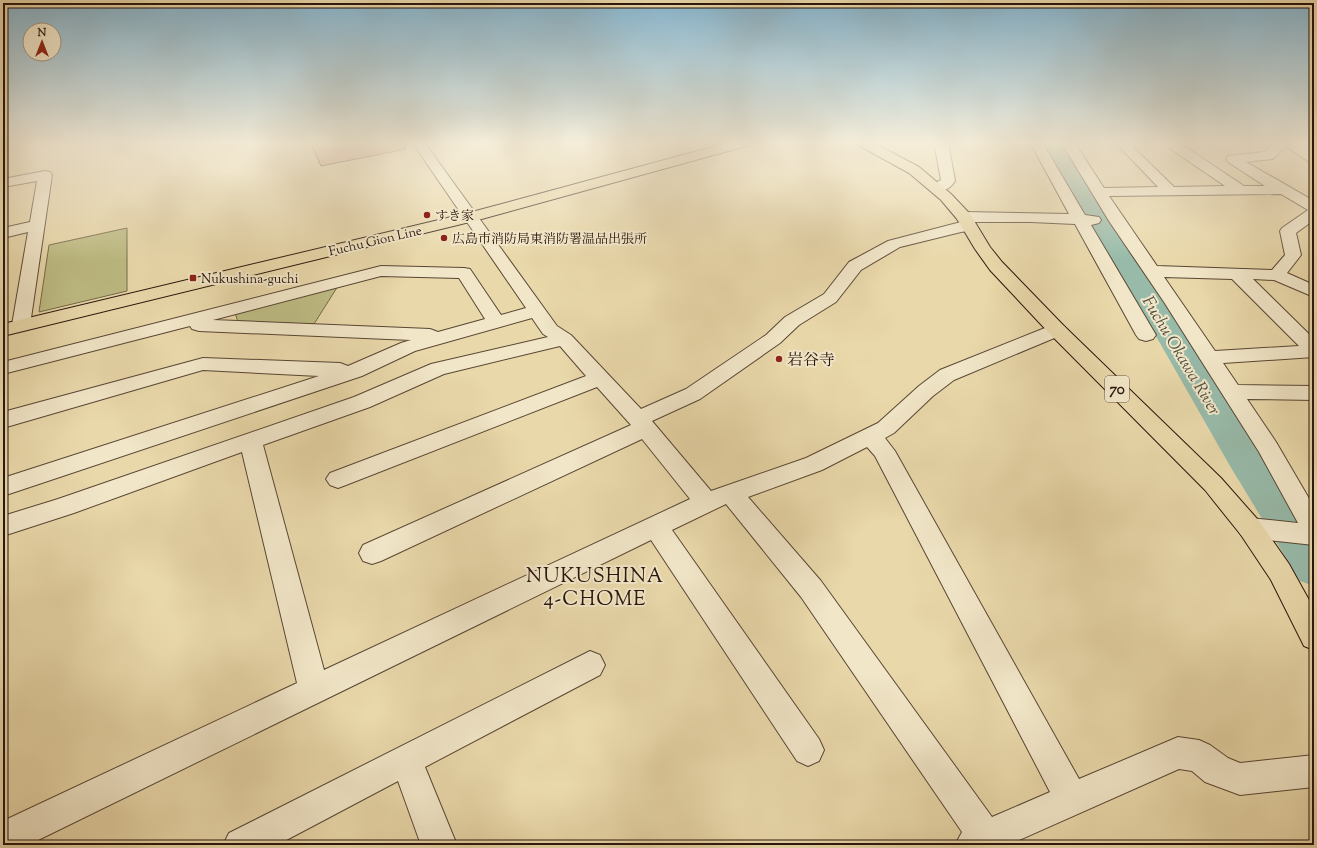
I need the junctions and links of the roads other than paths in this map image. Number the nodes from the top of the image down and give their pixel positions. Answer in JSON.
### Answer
{"nodes":[{"id":1,"x":44,"y":182,"type":"edge"},
{"id":2,"x":446,"y":182,"type":"edge"},
{"id":3,"x":601,"y":182,"type":"edge"},
{"id":4,"x":927,"y":182,"type":"edge"},
{"id":5,"x":948,"y":182,"type":"edge"},
{"id":6,"x":1058,"y":182,"type":"edge"},
{"id":7,"x":1093,"y":182,"type":"edge"},
{"id":8,"x":1161,"y":182,"type":"edge"},
{"id":9,"x":1228,"y":182,"type":"edge"},
{"id":10,"x":1269,"y":182,"type":"edge"},
{"id":11,"x":936,"y":188,"type":"junction"},
{"id":12,"x":1240,"y":190,"type":"junction"},
{"id":13,"x":1284,"y":190,"type":"junction"},
{"id":14,"x":1170,"y":191,"type":"junction"},
{"id":15,"x":1099,"y":192,"type":"junction"},
{"id":16,"x":1314,"y":207,"type":"edge"},
{"id":17,"x":1314,"y":213,"type":"edge"},
{"id":18,"x":472,"y":217,"type":"junction"},
{"id":19,"x":1080,"y":220,"type":"junction"},
{"id":20,"x":1117,"y":221,"type":"junction"},
{"id":21,"x":966,"y":222,"type":"junction"},
{"id":22,"x":36,"y":225,"type":"junction"},
{"id":23,"x":3,"y":233,"type":"edge"},
{"id":24,"x":1151,"y":271,"type":"junction"},
{"id":25,"x":1236,"y":273,"type":"junction"},
{"id":26,"x":1277,"y":275,"type":"junction"},
{"id":27,"x":1314,"y":292,"type":"edge"},
{"id":28,"x":537,"y":311,"type":"junction"},
{"id":29,"x":496,"y":322,"type":"junction"},
{"id":30,"x":175,"y":324,"type":"junction"},
{"id":31,"x":21,"y":325,"type":"junction"},
{"id":32,"x":3,"y":330,"type":"edge"},
{"id":33,"x":1057,"y":330,"type":"junction"},
{"id":34,"x":450,"y":336,"type":"junction"},
{"id":35,"x":1146,"y":336,"type":"dead end"},
{"id":36,"x":564,"y":339,"type":"junction"},
{"id":37,"x":1314,"y":351,"type":"edge"},
{"id":38,"x":1209,"y":358,"type":"junction"},
{"id":39,"x":3,"y":368,"type":"edge"},
{"id":40,"x":355,"y":371,"type":"junction"},
{"id":41,"x":600,"y":378,"type":"junction"},
{"id":42,"x":1231,"y":392,"type":"junction"},
{"id":43,"x":1314,"y":393,"type":"edge"},
{"id":44,"x":3,"y":420,"type":"edge"},
{"id":45,"x":641,"y":423,"type":"junction"},
{"id":46,"x":870,"y":437,"type":"junction"},
{"id":47,"x":250,"y":441,"type":"junction"},
{"id":48,"x":338,"y":479,"type":"dead end"},
{"id":49,"x":3,"y":486,"type":"edge"},
{"id":50,"x":718,"y":498,"type":"junction"},
{"id":51,"x":3,"y":526,"type":"edge"},
{"id":52,"x":656,"y":527,"type":"junction"},
{"id":53,"x":1250,"y":528,"type":"junction"},
{"id":54,"x":1314,"y":529,"type":"edge"},
{"id":55,"x":1314,"y":536,"type":"edge"},
{"id":56,"x":372,"y":554,"type":"dead end"},
{"id":57,"x":1314,"y":637,"type":"edge"},
{"id":58,"x":590,"y":665,"type":"dead end"},
{"id":59,"x":314,"y":690,"type":"junction"},
{"id":60,"x":808,"y":750,"type":"dead end"},
{"id":61,"x":406,"y":760,"type":"junction"},
{"id":62,"x":1314,"y":771,"type":"edge"},
{"id":63,"x":1072,"y":799,"type":"junction"},
{"id":64,"x":3,"y":839,"type":"edge"},
{"id":65,"x":979,"y":841,"type":"edge"},
{"id":66,"x":241,"y":845,"type":"edge"},
{"id":67,"x":440,"y":845,"type":"edge"}],
"edges":[{"from":1,"to":22,"type":"street"},
{"from":2,"to":18,"type":"street"},
{"from":3,"to":18,"type":"main road","name":"Fuchu Gion Line"},
{"from":4,"to":11,"type":"main road","number":"70"},
{"from":5,"to":11,"type":"street"},
{"from":6,"to":19,"type":"street"},
{"from":7,"to":15,"type":"street"},
{"from":8,"to":14,"type":"street"},
{"from":9,"to":12,"type":"street"},
{"from":10,"to":13,"type":"street"},
{"from":11,"to":21,"type":"main road","number":"70"},
{"from":12,"to":13,"type":"street"},
{"from":12,"to":14,"type":"street"},
{"from":13,"to":16,"type":"street"},
{"from":14,"to":15,"type":"street"},
{"from":15,"to":20,"type":"street"},
{"from":17,"to":26,"type":"street"},
{"from":18,"to":28,"type":"street"},
{"from":18,"to":31,"type":"main road","name":"Fuchu Gion Line"},
{"from":19,"to":20,"type":"street"},
{"from":19,"to":21,"type":"street"},
{"from":19,"to":35,"type":"street"},
{"from":20,"to":24,"type":"street"},
{"from":21,"to":33,"type":"main road","number":"70"},
{"from":21,"to":45,"type":"street"},
{"from":22,"to":23,"type":"street"},
{"from":22,"to":31,"type":"street"},
{"from":24,"to":25,"type":"street"},
{"from":24,"to":38,"type":"street"},
{"from":25,"to":26,"type":"street"},
{"from":25,"to":37,"type":"street"},
{"from":26,"to":27,"type":"street"},
{"from":28,"to":29,"type":"street"},
{"from":28,"to":36,"type":"street"},
{"from":29,"to":30,"type":"street"},
{"from":29,"to":34,"type":"street"},
{"from":30,"to":34,"type":"street"},
{"from":30,"to":39,"type":"street"},
{"from":31,"to":32,"type":"main road","name":"Fuchu Gion Line"},
{"from":33,"to":46,"type":"street"},
{"from":33,"to":53,"type":"main road","number":"70"},
{"from":34,"to":40,"type":"street"},
{"from":36,"to":41,"type":"street"},
{"from":36,"to":47,"type":"street"},
{"from":37,"to":38,"type":"street"},
{"from":38,"to":42,"type":"street"},
{"from":40,"to":44,"type":"street"},
{"from":40,"to":49,"type":"street"},
{"from":41,"to":45,"type":"street"},
{"from":41,"to":48,"type":"street"},
{"from":42,"to":43,"type":"street"},
{"from":42,"to":54,"type":"street"},
{"from":45,"to":50,"type":"street"},
{"from":45,"to":56,"type":"street"},
{"from":46,"to":50,"type":"street"},
{"from":46,"to":63,"type":"street"},
{"from":47,"to":51,"type":"street"},
{"from":47,"to":59,"type":"street"},
{"from":50,"to":52,"type":"street"},
{"from":50,"to":65,"type":"street"},
{"from":52,"to":59,"type":"street"},
{"from":52,"to":60,"type":"street"},
{"from":53,"to":55,"type":"street"},
{"from":53,"to":57,"type":"main road","number":"70"},
{"from":58,"to":61,"type":"street"},
{"from":59,"to":64,"type":"street"},
{"from":61,"to":66,"type":"street"},
{"from":61,"to":67,"type":"street"},
{"from":62,"to":63,"type":"street"},
{"from":63,"to":65,"type":"street"}]}
